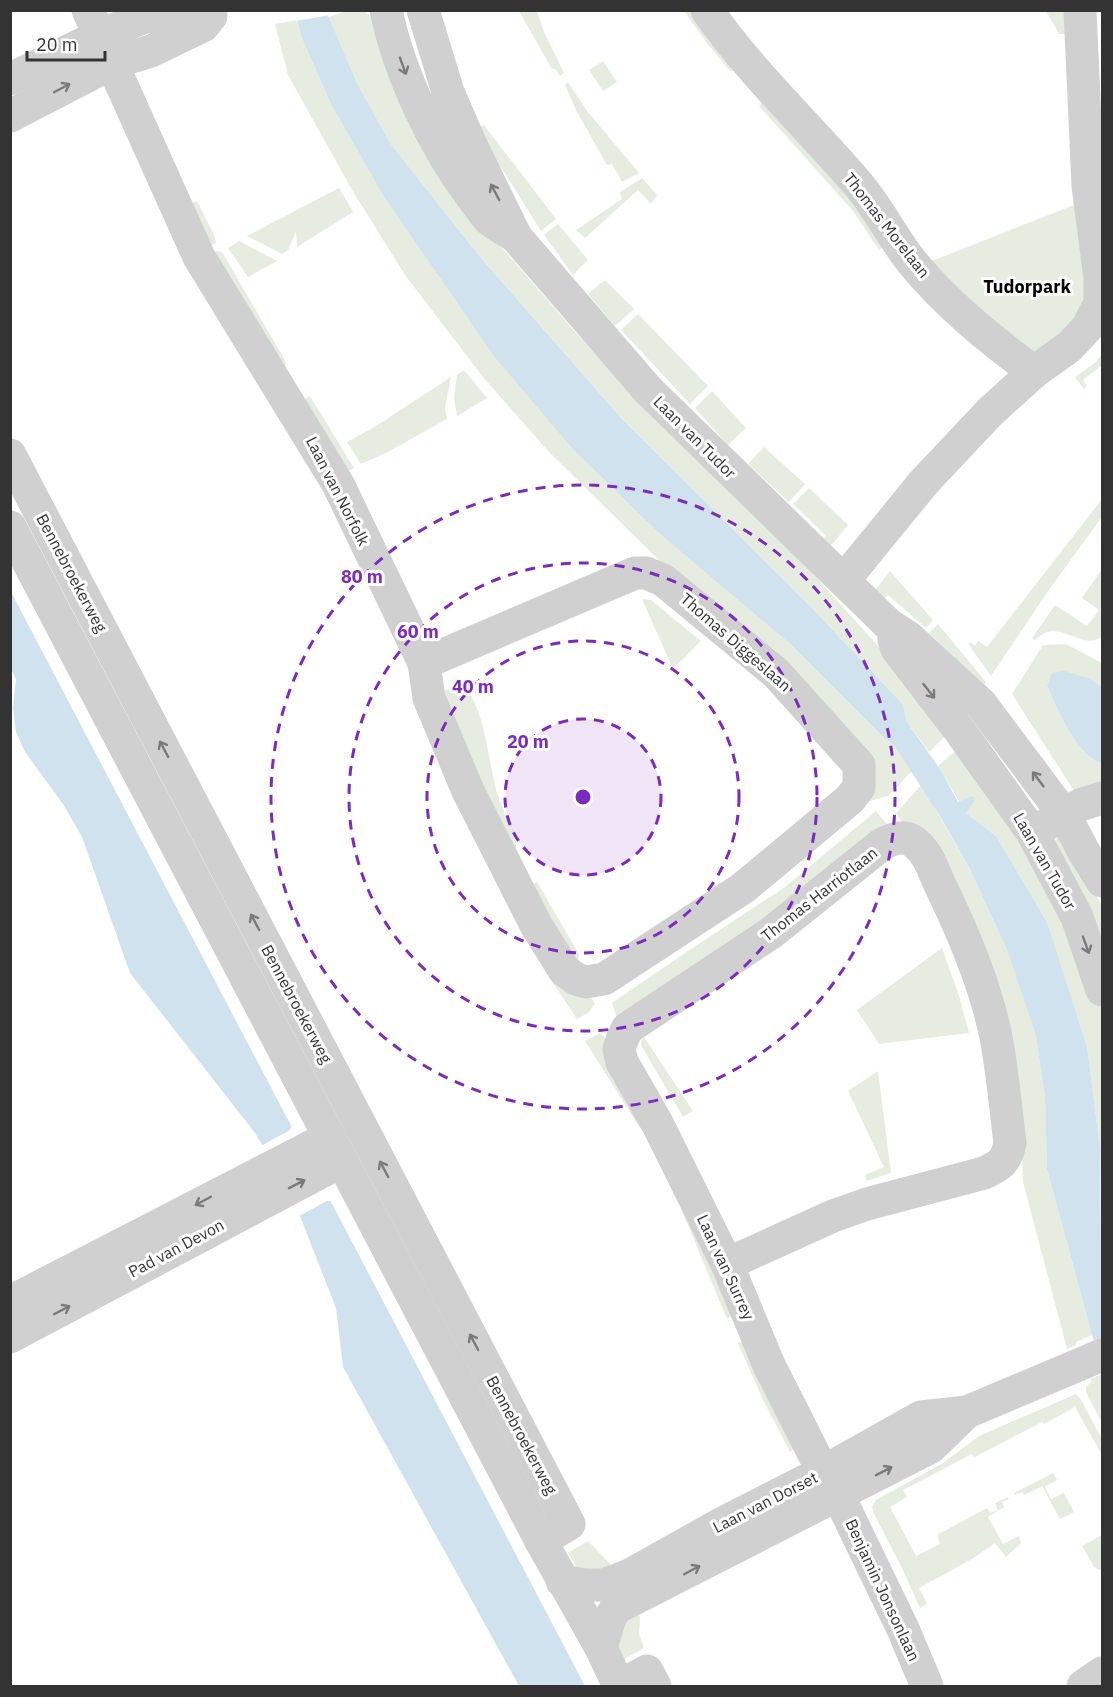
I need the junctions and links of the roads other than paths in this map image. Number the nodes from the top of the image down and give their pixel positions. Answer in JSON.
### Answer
{"nodes":[{"id":1,"x":386,"y":10,"type":"edge"},
{"id":2,"x":423,"y":10,"type":"edge"},
{"id":3,"x":706,"y":10,"type":"edge"},
{"id":4,"x":1080,"y":10,"type":"edge"},
{"id":5,"x":207,"y":12,"type":"edge"},
{"id":6,"x":100,"y":36,"type":"edge"},
{"id":7,"x":10,"y":79,"type":"edge"},
{"id":8,"x":10,"y":116,"type":"edge"},
{"id":9,"x":516,"y":237,"type":"junction"},
{"id":10,"x":1034,"y":372,"type":"junction"},
{"id":11,"x":10,"y":455,"type":"edge"},
{"id":12,"x":10,"y":527,"type":"edge"},
{"id":13,"x":844,"y":580,"type":"junction"},
{"id":14,"x":888,"y":624,"type":"junction"},
{"id":15,"x":424,"y":663,"type":"junction"},
{"id":16,"x":1102,"y":798,"type":"edge"},
{"id":17,"x":1065,"y":816,"type":"junction"},
{"id":18,"x":1032,"y":832,"type":"junction"},
{"id":19,"x":1102,"y":881,"type":"edge"},
{"id":20,"x":586,"y":982,"type":"joint"},
{"id":21,"x":1102,"y":990,"type":"edge"},
{"id":22,"x":622,"y":1040,"type":"joint"},
{"id":23,"x":328,"y":1153,"type":"junction"},
{"id":24,"x":261,"y":1187,"type":"junction"},
{"id":25,"x":727,"y":1263,"type":"junction"},
{"id":26,"x":10,"y":1302,"type":"edge"},
{"id":27,"x":10,"y":1337,"type":"edge"},
{"id":28,"x":1093,"y":1359,"type":"edge"},
{"id":29,"x":831,"y":1483,"type":"junction"},
{"id":30,"x":541,"y":1541,"type":"junction"},
{"id":31,"x":562,"y":1581,"type":"junction"},
{"id":32,"x":600,"y":1648,"type":"junction"},
{"id":33,"x":1102,"y":1673,"type":"edge"},
{"id":34,"x":619,"y":1686,"type":"edge"},
{"id":35,"x":655,"y":1686,"type":"edge"},
{"id":36,"x":927,"y":1686,"type":"edge"},
{"id":37,"x":1083,"y":1686,"type":"edge"}],
"edges":[{"from":1,"to":9,"type":"street","name":"Laan van Tudor","one_way":true},
{"from":9,"to":2,"type":"street","name":"Laan van Tudor","one_way":true},
{"from":3,"to":10,"type":"street","name":"Thomas Morelaan"},
{"from":4,"to":10,"type":"street"},
{"from":5,"to":6,"type":"street"},
{"from":6,"to":7,"type":"street"},
{"from":8,"to":6,"type":"street","one_way":true},
{"from":6,"to":15,"type":"street","name":"Laan van Norfolk"},
{"from":9,"to":13,"type":"street","name":"Laan van Tudor"},
{"from":10,"to":13,"type":"street"},
{"from":30,"to":11,"type":"street","name":"Bennebroekerweg","one_way":true},
{"from":12,"to":23,"type":"street","name":"Bennebroekerweg"},
{"from":13,"to":14,"type":"street","name":"Laan van Tudor"},
{"from":17,"to":14,"type":"street","name":"Laan van Tudor","one_way":true},
{"from":14,"to":18,"type":"street","name":"Laan van Tudor","one_way":true},
{"from":15,"to":20,"type":"street","name":"Laan van Norfolk"},
{"from":15,"to":20,"type":"street","name":"Thomas Diggeslaan"},
{"from":16,"to":17,"type":"street"},
{"from":17,"to":18,"type":"street"},
{"from":17,"to":19,"type":"street","name":"Laan van Tudor"},
{"from":18,"to":21,"type":"street","name":"Laan van Tudor","one_way":true},
{"from":22,"to":25,"type":"street","name":"Laan van Surrey"},
{"from":22,"to":25,"type":"street","name":"Thomas Harriotlaan"},
{"from":23,"to":24,"type":"street","name":"Pad van Devon"},
{"from":23,"to":30,"type":"street","name":"Bennebroekerweg"},
{"from":24,"to":26,"type":"street","name":"Pad van Devon","one_way":true},
{"from":27,"to":24,"type":"street","name":"Pad van Devon","one_way":true},
{"from":25,"to":29,"type":"street","name":"Laan van Surrey"},
{"from":28,"to":29,"type":"street","name":"Laan van Dorset"},
{"from":29,"to":31,"type":"street","name":"Laan van Dorset"},
{"from":32,"to":29,"type":"street","name":"Laan van Dorset","one_way":true},
{"from":29,"to":36,"type":"street","name":"Benjamin Jonsonlaan"},
{"from":30,"to":31,"type":"street","name":"Bennebroekerweg"},
{"from":31,"to":32,"type":"street","name":"Bennebroekerweg"},
{"from":32,"to":34,"type":"street","name":"Bennebroekerweg"},
{"from":33,"to":37,"type":"street"},
{"from":34,"to":35,"type":"street","name":"Bennebroekerweg"}]}
